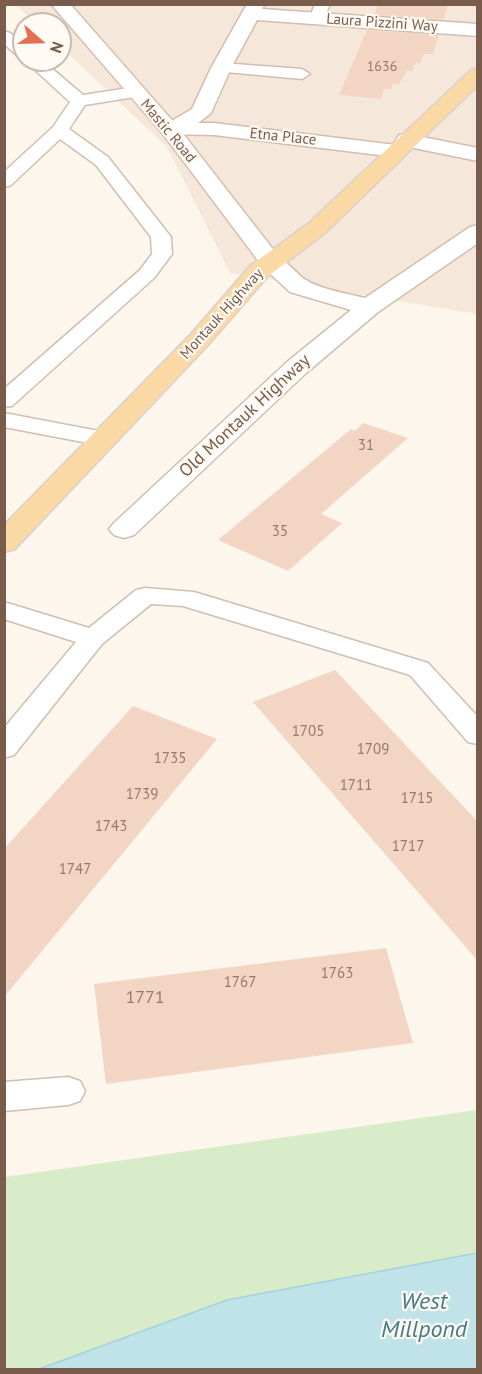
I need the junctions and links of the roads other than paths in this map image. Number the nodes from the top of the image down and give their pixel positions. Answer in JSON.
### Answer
{"nodes":[{"id":1,"x":60,"y":4,"type":"edge"},
{"id":2,"x":254,"y":9,"type":"edge"},
{"id":3,"x":320,"y":12,"type":"edge"},
{"id":4,"x":477,"y":30,"type":"edge"},
{"id":5,"x":221,"y":68,"type":"junction"},
{"id":6,"x":46,"y":72,"type":"edge"},
{"id":7,"x":302,"y":74,"type":"dead end"},
{"id":8,"x":477,"y":74,"type":"edge"},
{"id":9,"x":135,"y":92,"type":"junction"},
{"id":10,"x":79,"y":101,"type":"junction"},
{"id":11,"x":170,"y":130,"type":"junction"},
{"id":12,"x":59,"y":131,"type":"junction"},
{"id":13,"x":401,"y":145,"type":"junction"},
{"id":14,"x":477,"y":155,"type":"edge"},
{"id":15,"x":4,"y":182,"type":"edge"},
{"id":16,"x":477,"y":232,"type":"edge"},
{"id":17,"x":271,"y":262,"type":"junction"},
{"id":18,"x":369,"y":307,"type":"junction"},
{"id":19,"x":6,"y":417,"type":"edge"},
{"id":20,"x":104,"y":439,"type":"junction"},
{"id":21,"x":124,"y":529,"type":"dead end"},
{"id":22,"x":4,"y":543,"type":"edge"},
{"id":23,"x":4,"y":610,"type":"edge"},
{"id":24,"x":93,"y":638,"type":"junction"},
{"id":25,"x":477,"y":735,"type":"edge"},
{"id":26,"x":4,"y":748,"type":"edge"},
{"id":27,"x":68,"y":1091,"type":"dead end"},
{"id":28,"x":4,"y":1097,"type":"edge"}],
"edges":[{"from":1,"to":9,"type":"street","name":"Mastic Road"},
{"from":2,"to":3,"type":"street","name":"Laura Pizzini Way"},
{"from":2,"to":5,"type":"street"},
{"from":3,"to":4,"type":"street","name":"Laura Pizzini Way"},
{"from":5,"to":7,"type":"lane"},
{"from":5,"to":11,"type":"street"},
{"from":6,"to":10,"type":"lane"},
{"from":8,"to":13,"type":"main road","name":"Montauk Highway"},
{"from":9,"to":10,"type":"lane"},
{"from":9,"to":11,"type":"street","name":"Mastic Road"},
{"from":10,"to":12,"type":"lane"},
{"from":11,"to":13,"type":"street","name":"Etna Place"},
{"from":11,"to":17,"type":"street","name":"Mastic Road"},
{"from":12,"to":15,"type":"lane"},
{"from":12,"to":19,"type":"lane"},
{"from":13,"to":14,"type":"street","name":"Etna Place"},
{"from":13,"to":17,"type":"main road","name":"Montauk Highway"},
{"from":16,"to":18,"type":"street","name":"Old Montauk Highway"},
{"from":17,"to":18,"type":"street"},
{"from":17,"to":20,"type":"main road","name":"Montauk Highway"},
{"from":18,"to":21,"type":"street","name":"Old Montauk Highway"},
{"from":19,"to":20,"type":"lane"},
{"from":20,"to":22,"type":"main road","name":"Montauk Highway"},
{"from":23,"to":24,"type":"lane"},
{"from":24,"to":25,"type":"lane"},
{"from":24,"to":26,"type":"lane"},
{"from":27,"to":28,"type":"lane"}]}
